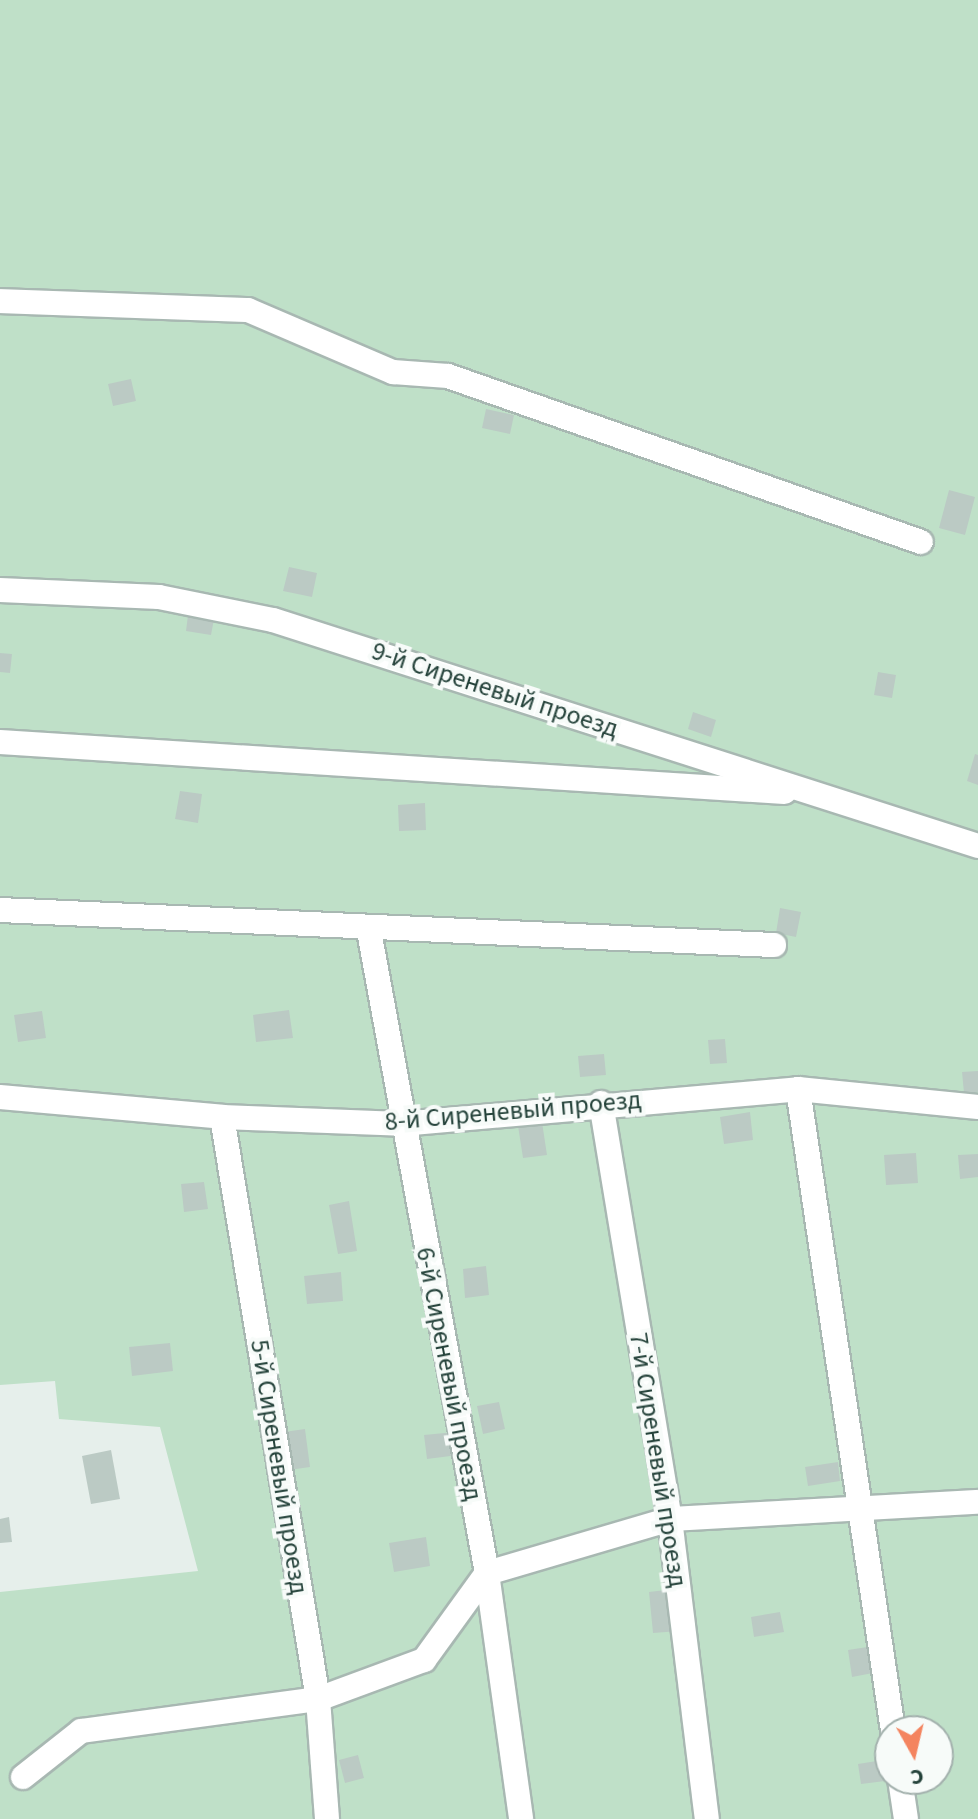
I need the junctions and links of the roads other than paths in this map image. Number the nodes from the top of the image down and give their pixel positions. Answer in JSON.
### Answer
{"nodes":[{"id":1,"x":0,"y":301,"type":"edge"},
{"id":2,"x":921,"y":542,"type":"dead end"},
{"id":3,"x":0,"y":590,"type":"edge"},
{"id":4,"x":0,"y":742,"type":"edge"},
{"id":5,"x":822,"y":795,"type":"junction"},
{"id":6,"x":978,"y":846,"type":"edge"},
{"id":7,"x":0,"y":910,"type":"edge"},
{"id":8,"x":369,"y":931,"type":"junction"},
{"id":9,"x":774,"y":945,"type":"dead end"},
{"id":10,"x":798,"y":1089,"type":"junction"},
{"id":11,"x":0,"y":1097,"type":"edge"},
{"id":12,"x":601,"y":1103,"type":"junction"},
{"id":13,"x":978,"y":1107,"type":"edge"},
{"id":14,"x":222,"y":1117,"type":"junction"},
{"id":15,"x":401,"y":1124,"type":"junction"},
{"id":16,"x":978,"y":1502,"type":"edge"},
{"id":17,"x":860,"y":1507,"type":"junction"},
{"id":18,"x":670,"y":1519,"type":"junction"},
{"id":19,"x":487,"y":1573,"type":"junction"},
{"id":20,"x":318,"y":1699,"type":"junction"},
{"id":21,"x":891,"y":1715,"type":"edge"},
{"id":22,"x":23,"y":1777,"type":"dead end"},
{"id":23,"x":902,"y":1795,"type":"edge"},
{"id":24,"x":327,"y":1819,"type":"edge"},
{"id":25,"x":521,"y":1819,"type":"edge"},
{"id":26,"x":707,"y":1819,"type":"edge"},
{"id":27,"x":906,"y":1819,"type":"edge"}],
"edges":[{"from":1,"to":2,"type":"lane"},
{"from":3,"to":5,"type":"lane","name":"9-й Сиреневый проезд"},
{"from":4,"to":5,"type":"lane"},
{"from":5,"to":6,"type":"lane","name":"9-й Сиреневый проезд"},
{"from":7,"to":8,"type":"lane"},
{"from":8,"to":9,"type":"lane"},
{"from":8,"to":15,"type":"lane","name":"6-й Сиреневый проезд"},
{"from":10,"to":12,"type":"lane","name":"8-й Сиреневый проезд"},
{"from":10,"to":13,"type":"lane","name":"8-й Сиреневый проезд"},
{"from":10,"to":17,"type":"lane"},
{"from":11,"to":14,"type":"lane","name":"8-й Сиреневый проезд"},
{"from":12,"to":15,"type":"lane","name":"8-й Сиреневый проезд"},
{"from":12,"to":18,"type":"lane","name":"7-й Сиреневый проезд"},
{"from":14,"to":15,"type":"lane","name":"8-й Сиреневый проезд"},
{"from":14,"to":20,"type":"lane","name":"5-й Сиреневый проезд"},
{"from":15,"to":19,"type":"lane","name":"6-й Сиреневый проезд"},
{"from":16,"to":17,"type":"lane"},
{"from":17,"to":18,"type":"lane"},
{"from":17,"to":21,"type":"lane"},
{"from":18,"to":19,"type":"lane"},
{"from":18,"to":26,"type":"lane","name":"7-й Сиреневый проезд"},
{"from":19,"to":20,"type":"lane"},
{"from":19,"to":25,"type":"lane","name":"6-й Сиреневый проезд"},
{"from":20,"to":22,"type":"lane"},
{"from":20,"to":24,"type":"lane","name":"5-й Сиреневый проезд"},
{"from":23,"to":27,"type":"lane"}]}
